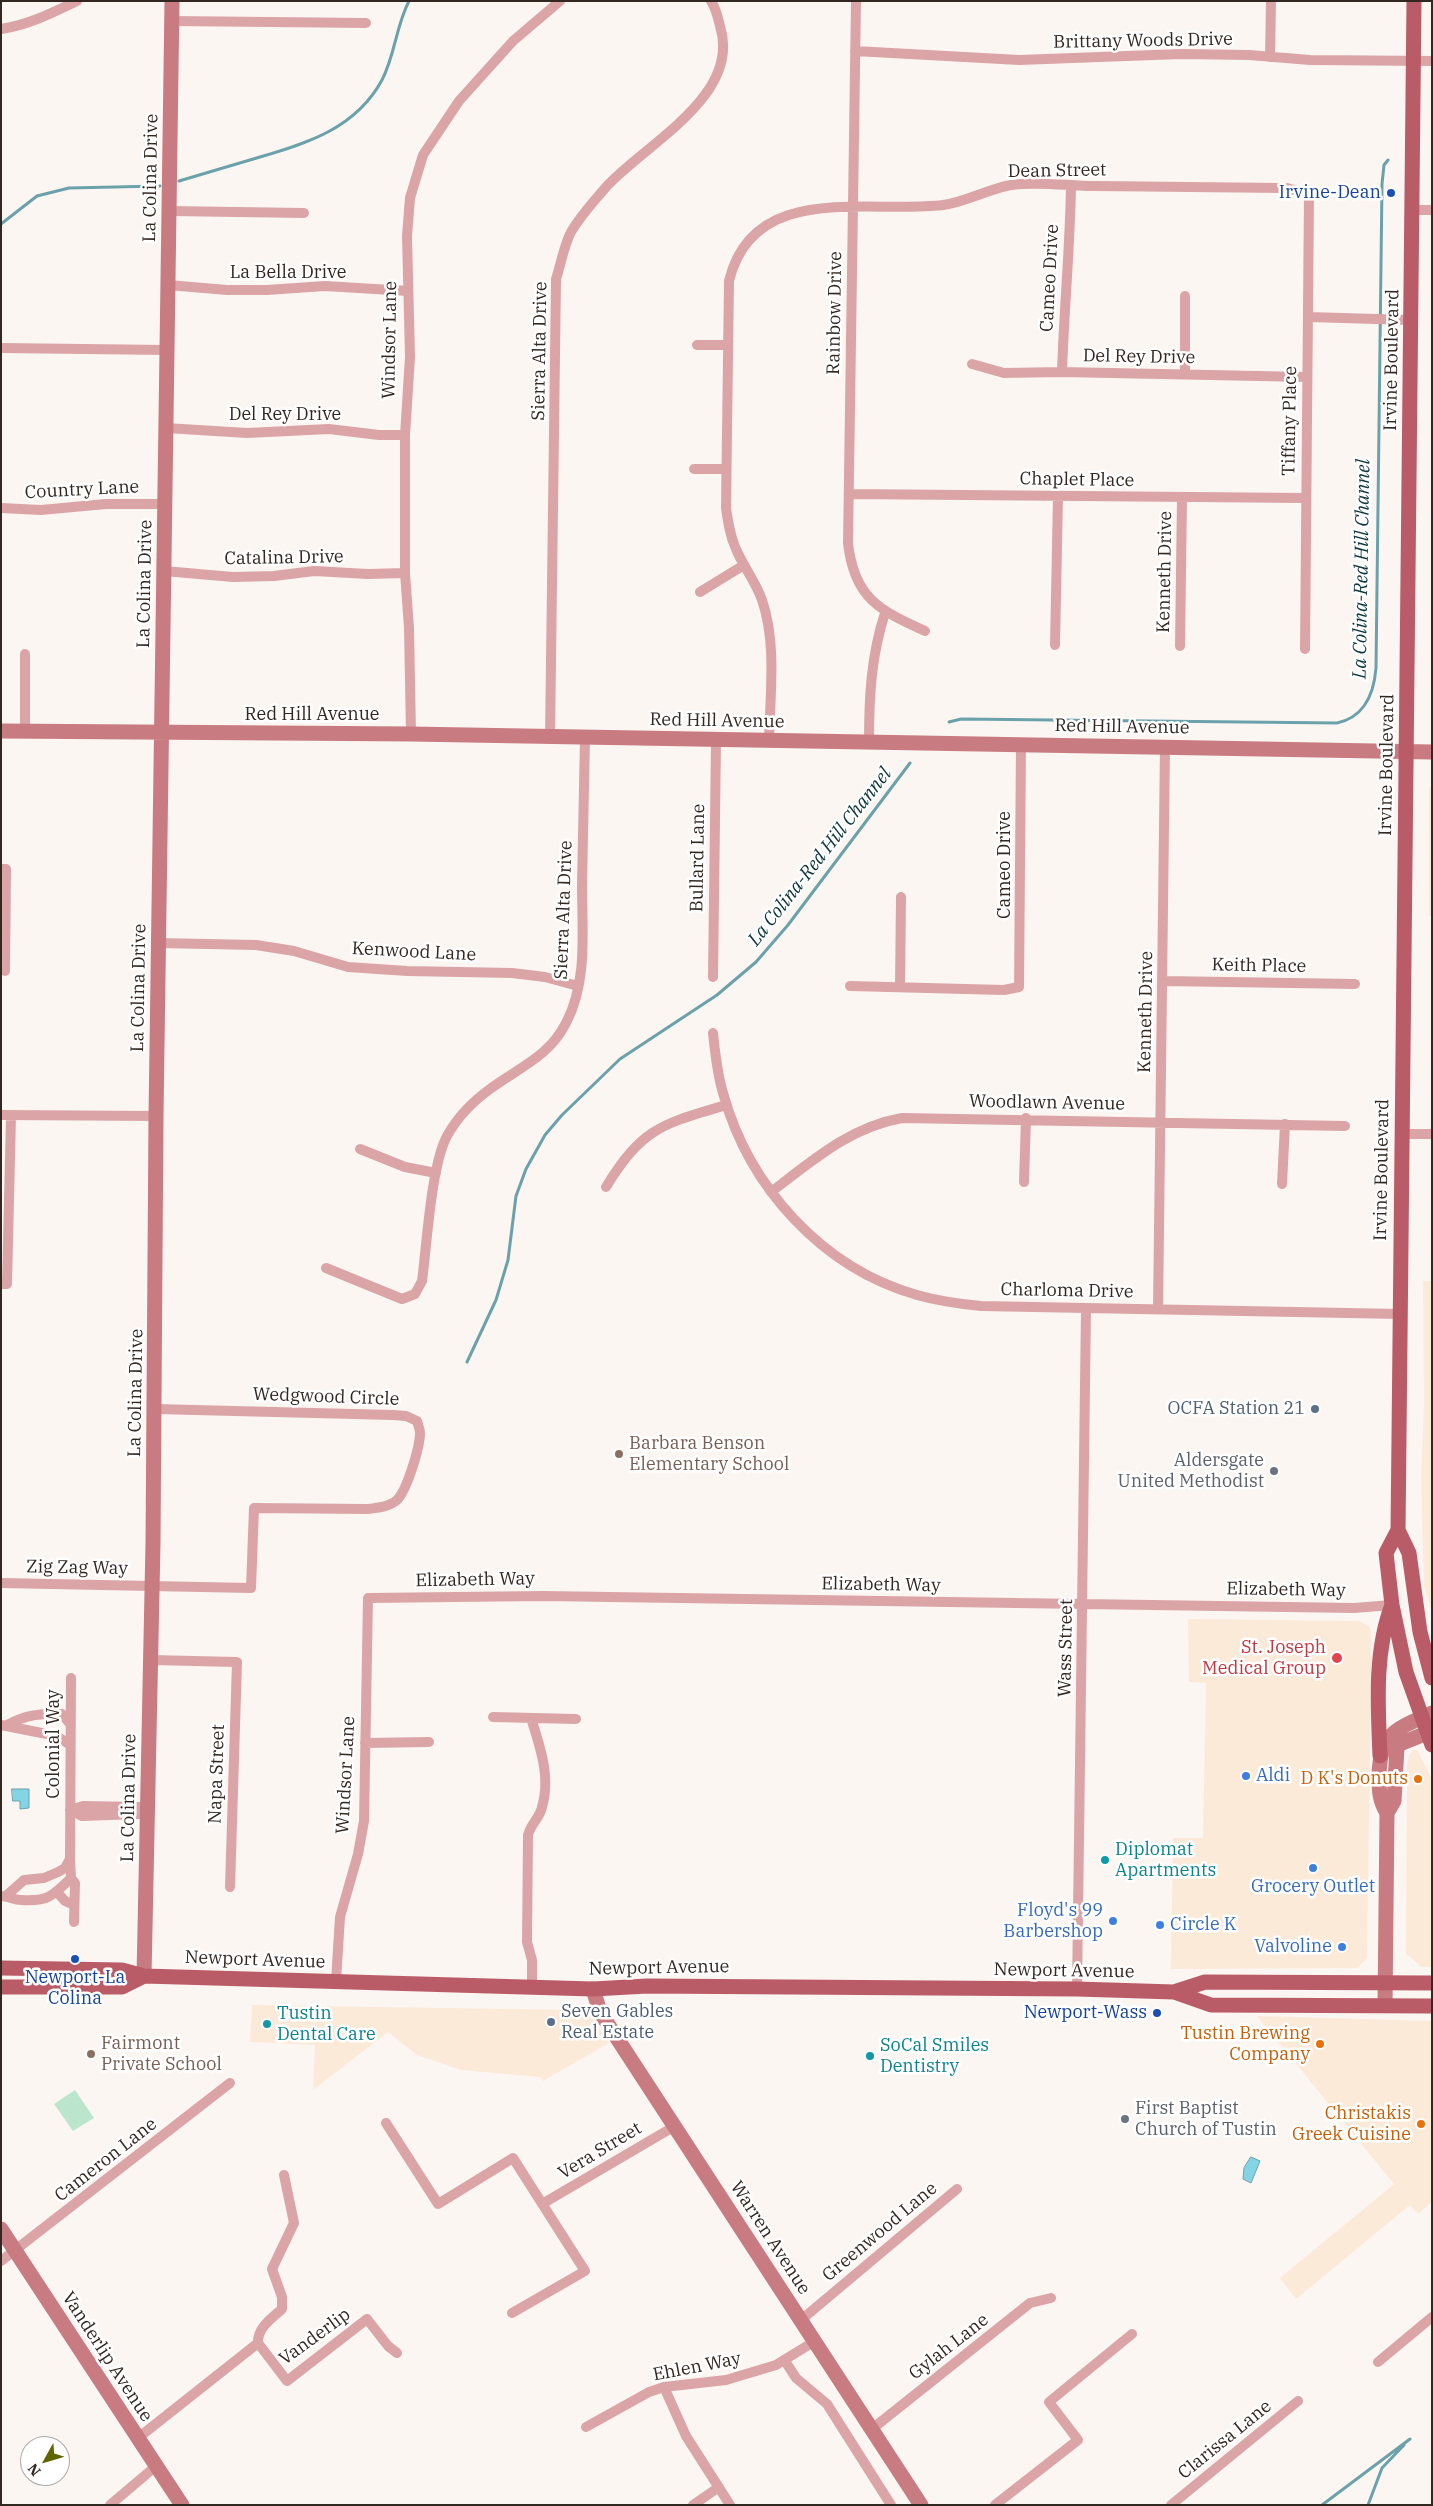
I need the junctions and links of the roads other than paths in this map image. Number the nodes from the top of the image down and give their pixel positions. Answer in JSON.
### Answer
{"nodes":[{"id":1,"x":76,"y":1,"type":"edge"},
{"id":2,"x":172,"y":1,"type":"edge"},
{"id":3,"x":560,"y":1,"type":"edge"},
{"id":4,"x":711,"y":1,"type":"edge"},
{"id":5,"x":856,"y":1,"type":"edge"},
{"id":6,"x":1271,"y":1,"type":"edge"},
{"id":7,"x":1414,"y":1,"type":"edge"},
{"id":8,"x":172,"y":21,"type":"junction"},
{"id":9,"x":366,"y":23,"type":"dead end"},
{"id":10,"x":1,"y":28,"type":"edge"},
{"id":11,"x":855,"y":51,"type":"junction"},
{"id":12,"x":1270,"y":57,"type":"junction"},
{"id":13,"x":1414,"y":61,"type":"junction"},
{"id":14,"x":1432,"y":61,"type":"edge"},
{"id":15,"x":1071,"y":186,"type":"junction"},
{"id":16,"x":1309,"y":194,"type":"joint"},
{"id":17,"x":853,"y":206,"type":"junction"},
{"id":18,"x":1412,"y":210,"type":"junction"},
{"id":19,"x":1432,"y":210,"type":"edge"},
{"id":20,"x":169,"y":211,"type":"junction"},
{"id":21,"x":304,"y":213,"type":"dead end"},
{"id":22,"x":168,"y":284,"type":"junction"},
{"id":23,"x":408,"y":292,"type":"junction"},
{"id":24,"x":1185,"y":296,"type":"dead end"},
{"id":25,"x":1308,"y":317,"type":"junction"},
{"id":26,"x":1411,"y":320,"type":"junction"},
{"id":27,"x":697,"y":345,"type":"dead end"},
{"id":28,"x":726,"y":345,"type":"junction"},
{"id":29,"x":1,"y":348,"type":"edge"},
{"id":30,"x":167,"y":350,"type":"junction"},
{"id":31,"x":972,"y":364,"type":"dead end"},
{"id":32,"x":1062,"y":372,"type":"junction"},
{"id":33,"x":1185,"y":374,"type":"junction"},
{"id":34,"x":1307,"y":377,"type":"junction"},
{"id":35,"x":166,"y":428,"type":"junction"},
{"id":36,"x":405,"y":435,"type":"junction"},
{"id":37,"x":694,"y":469,"type":"dead end"},
{"id":38,"x":726,"y":469,"type":"junction"},
{"id":39,"x":849,"y":494,"type":"junction"},
{"id":40,"x":1058,"y":496,"type":"junction"},
{"id":41,"x":1182,"y":497,"type":"junction"},
{"id":42,"x":1305,"y":498,"type":"junction"},
{"id":43,"x":165,"y":504,"type":"junction"},
{"id":44,"x":1,"y":508,"type":"edge"},
{"id":45,"x":744,"y":565,"type":"junction"},
{"id":46,"x":164,"y":571,"type":"junction"},
{"id":47,"x":405,"y":573,"type":"junction"},
{"id":48,"x":700,"y":592,"type":"dead end"},
{"id":49,"x":885,"y":613,"type":"junction"},
{"id":50,"x":925,"y":631,"type":"dead end"},
{"id":51,"x":1056,"y":645,"type":"dead end"},
{"id":52,"x":1180,"y":646,"type":"dead end"},
{"id":53,"x":1305,"y":649,"type":"dead end"},
{"id":54,"x":26,"y":654,"type":"dead end"},
{"id":55,"x":1,"y":731,"type":"edge"},
{"id":56,"x":25,"y":731,"type":"junction"},
{"id":57,"x":163,"y":733,"type":"junction"},
{"id":58,"x":411,"y":734,"type":"junction"},
{"id":59,"x":550,"y":737,"type":"junction"},
{"id":60,"x":585,"y":737,"type":"junction"},
{"id":61,"x":716,"y":740,"type":"junction"},
{"id":62,"x":769,"y":741,"type":"junction"},
{"id":63,"x":869,"y":742,"type":"junction"},
{"id":64,"x":1021,"y":744,"type":"junction"},
{"id":65,"x":1166,"y":746,"type":"junction"},
{"id":66,"x":1405,"y":752,"type":"junction"},
{"id":67,"x":1432,"y":752,"type":"edge"},
{"id":68,"x":3,"y":870,"type":"edge"},
{"id":69,"x":901,"y":897,"type":"dead end"},
{"id":70,"x":158,"y":943,"type":"junction"},
{"id":71,"x":5,"y":971,"type":"dead end"},
{"id":72,"x":713,"y":977,"type":"dead end"},
{"id":73,"x":1162,"y":981,"type":"junction"},
{"id":74,"x":1355,"y":984,"type":"dead end"},
{"id":75,"x":578,"y":986,"type":"junction"},
{"id":76,"x":850,"y":986,"type":"dead end"},
{"id":77,"x":900,"y":987,"type":"junction"},
{"id":78,"x":713,"y":1033,"type":"dead end"},
{"id":79,"x":726,"y":1105,"type":"junction"},
{"id":80,"x":6,"y":1116,"type":"edge"},
{"id":81,"x":156,"y":1116,"type":"junction"},
{"id":82,"x":1026,"y":1118,"type":"junction"},
{"id":83,"x":1161,"y":1121,"type":"junction"},
{"id":84,"x":1285,"y":1124,"type":"junction"},
{"id":85,"x":1345,"y":1126,"type":"dead end"},
{"id":86,"x":1402,"y":1134,"type":"junction"},
{"id":87,"x":1432,"y":1134,"type":"edge"},
{"id":88,"x":360,"y":1149,"type":"dead end"},
{"id":89,"x":436,"y":1173,"type":"junction"},
{"id":90,"x":1024,"y":1182,"type":"dead end"},
{"id":91,"x":1282,"y":1184,"type":"dead end"},
{"id":92,"x":606,"y":1187,"type":"dead end"},
{"id":93,"x":771,"y":1192,"type":"junction"},
{"id":94,"x":326,"y":1268,"type":"dead end"},
{"id":95,"x":4,"y":1284,"type":"edge"},
{"id":96,"x":1086,"y":1308,"type":"junction"},
{"id":97,"x":1158,"y":1309,"type":"junction"},
{"id":98,"x":1400,"y":1314,"type":"junction"},
{"id":99,"x":155,"y":1409,"type":"junction"},
{"id":100,"x":1398,"y":1530,"type":"junction"},
{"id":101,"x":1,"y":1583,"type":"edge"},
{"id":102,"x":152,"y":1586,"type":"junction"},
{"id":103,"x":368,"y":1598,"type":"joint"},
{"id":104,"x":1083,"y":1604,"type":"junction"},
{"id":105,"x":1392,"y":1605,"type":"junction"},
{"id":106,"x":151,"y":1660,"type":"junction"},
{"id":107,"x":71,"y":1678,"type":"dead end"},
{"id":108,"x":1432,"y":1678,"type":"edge"},
{"id":109,"x":1426,"y":1716,"type":"edge"},
{"id":110,"x":493,"y":1718,"type":"dead end"},
{"id":111,"x":531,"y":1718,"type":"junction"},
{"id":112,"x":576,"y":1719,"type":"dead end"},
{"id":113,"x":70,"y":1724,"type":"junction"},
{"id":114,"x":4,"y":1725,"type":"edge"},
{"id":115,"x":1430,"y":1736,"type":"edge"},
{"id":116,"x":429,"y":1742,"type":"dead end"},
{"id":117,"x":365,"y":1743,"type":"junction"},
{"id":118,"x":70,"y":1745,"type":"junction"},
{"id":119,"x":1380,"y":1756,"type":"junction"},
{"id":120,"x":70,"y":1810,"type":"junction"},
{"id":121,"x":147,"y":1810,"type":"junction"},
{"id":122,"x":1387,"y":1813,"type":"junction"},
{"id":123,"x":70,"y":1859,"type":"junction"},
{"id":124,"x":71,"y":1878,"type":"junction"},
{"id":125,"x":230,"y":1888,"type":"dead end"},
{"id":126,"x":57,"y":1892,"type":"junction"},
{"id":127,"x":4,"y":1896,"type":"edge"},
{"id":128,"x":74,"y":1905,"type":"junction"},
{"id":129,"x":74,"y":1922,"type":"dead end"},
{"id":130,"x":1,"y":1968,"type":"edge"},
{"id":131,"x":144,"y":1976,"type":"junction"},
{"id":132,"x":336,"y":1982,"type":"junction"},
{"id":133,"x":1386,"y":1982,"type":"junction"},
{"id":134,"x":1432,"y":1982,"type":"edge"},
{"id":135,"x":532,"y":1986,"type":"junction"},
{"id":136,"x":1,"y":1987,"type":"edge"},
{"id":137,"x":593,"y":1989,"type":"junction"},
{"id":138,"x":1077,"y":1989,"type":"junction"},
{"id":139,"x":1174,"y":1992,"type":"junction"},
{"id":140,"x":1385,"y":2005,"type":"junction"},
{"id":141,"x":1432,"y":2006,"type":"edge"},
{"id":142,"x":230,"y":2083,"type":"dead end"},
{"id":143,"x":386,"y":2123,"type":"dead end"},
{"id":144,"x":675,"y":2126,"type":"junction"},
{"id":145,"x":284,"y":2175,"type":"dead end"},
{"id":146,"x":957,"y":2189,"type":"dead end"},
{"id":147,"x":542,"y":2204,"type":"junction"},
{"id":148,"x":1,"y":2229,"type":"edge"},
{"id":149,"x":16,"y":2251,"type":"junction"},
{"id":150,"x":1,"y":2261,"type":"edge"},
{"id":151,"x":1051,"y":2298,"type":"dead end"},
{"id":152,"x":512,"y":2313,"type":"dead end"},
{"id":153,"x":1432,"y":2317,"type":"edge"},
{"id":154,"x":801,"y":2320,"type":"junction"},
{"id":155,"x":1132,"y":2334,"type":"dead end"},
{"id":156,"x":815,"y":2341,"type":"junction"},
{"id":157,"x":258,"y":2343,"type":"junction"},
{"id":158,"x":397,"y":2353,"type":"dead end"},
{"id":159,"x":785,"y":2361,"type":"junction"},
{"id":160,"x":1378,"y":2362,"type":"dead end"},
{"id":161,"x":664,"y":2387,"type":"junction"},
{"id":162,"x":1298,"y":2401,"type":"dead end"},
{"id":163,"x":586,"y":2427,"type":"dead end"},
{"id":164,"x":872,"y":2429,"type":"junction"},
{"id":165,"x":138,"y":2438,"type":"junction"},
{"id":166,"x":156,"y":2466,"type":"junction"},
{"id":167,"x":719,"y":2488,"type":"junction"},
{"id":168,"x":110,"y":2505,"type":"edge"},
{"id":169,"x":182,"y":2505,"type":"edge"},
{"id":170,"x":693,"y":2505,"type":"edge"},
{"id":171,"x":730,"y":2505,"type":"edge"},
{"id":172,"x":891,"y":2505,"type":"edge"},
{"id":173,"x":921,"y":2505,"type":"edge"},
{"id":174,"x":995,"y":2505,"type":"edge"},
{"id":175,"x":1172,"y":2505,"type":"edge"}],
"edges":[{"from":1,"to":10,"type":"street"},
{"from":2,"to":8,"type":"street","name":"La Colina Drive"},
{"from":3,"to":23,"type":"street","name":"Windsor Lane"},
{"from":4,"to":59,"type":"street","name":"Sierra Alta Drive"},
{"from":5,"to":11,"type":"street","name":"Rainbow Drive"},
{"from":6,"to":12,"type":"street"},
{"from":7,"to":13,"type":"main road","name":"Irvine Boulevard"},
{"from":8,"to":9,"type":"street"},
{"from":8,"to":20,"type":"street","name":"La Colina Drive"},
{"from":11,"to":12,"type":"street","name":"Brittany Woods Drive"},
{"from":11,"to":17,"type":"street","name":"Rainbow Drive"},
{"from":12,"to":13,"type":"street","name":"Brittany Woods Drive"},
{"from":13,"to":14,"type":"street","name":"Brittany Woods Drive"},
{"from":13,"to":18,"type":"main road","name":"Irvine Boulevard"},
{"from":15,"to":16,"type":"street","name":"Dean Street"},
{"from":15,"to":17,"type":"street","name":"Dean Street"},
{"from":15,"to":32,"type":"street","name":"Cameo Drive"},
{"from":16,"to":25,"type":"street","name":"Tiffany Place"},
{"from":17,"to":28,"type":"street","name":"Dean Street"},
{"from":17,"to":39,"type":"street","name":"Rainbow Drive"},
{"from":18,"to":19,"type":"street"},
{"from":18,"to":26,"type":"main road","name":"Irvine Boulevard"},
{"from":20,"to":21,"type":"street"},
{"from":20,"to":22,"type":"street","name":"La Colina Drive"},
{"from":22,"to":23,"type":"street","name":"La Bella Drive"},
{"from":22,"to":30,"type":"street","name":"La Colina Drive"},
{"from":23,"to":36,"type":"street","name":"Windsor Lane"},
{"from":24,"to":33,"type":"street"},
{"from":25,"to":26,"type":"street"},
{"from":25,"to":34,"type":"street","name":"Tiffany Place"},
{"from":26,"to":66,"type":"main road","name":"Irvine Boulevard"},
{"from":27,"to":28,"type":"street"},
{"from":28,"to":38,"type":"street"},
{"from":29,"to":30,"type":"street"},
{"from":30,"to":35,"type":"street","name":"La Colina Drive"},
{"from":31,"to":32,"type":"street","name":"Del Rey Drive"},
{"from":32,"to":33,"type":"street","name":"Del Rey Drive"},
{"from":33,"to":34,"type":"street","name":"Del Rey Drive"},
{"from":34,"to":42,"type":"street","name":"Tiffany Place"},
{"from":35,"to":36,"type":"street","name":"Del Rey Drive"},
{"from":35,"to":43,"type":"street","name":"La Colina Drive"},
{"from":36,"to":47,"type":"street","name":"Windsor Lane"},
{"from":37,"to":38,"type":"street"},
{"from":38,"to":45,"type":"street"},
{"from":39,"to":40,"type":"street","name":"Chaplet Place"},
{"from":39,"to":49,"type":"street","name":"Rainbow Drive"},
{"from":40,"to":41,"type":"street","name":"Chaplet Place"},
{"from":40,"to":51,"type":"street"},
{"from":41,"to":42,"type":"street","name":"Chaplet Place"},
{"from":41,"to":52,"type":"street","name":"Kenneth Drive"},
{"from":42,"to":53,"type":"street","name":"Tiffany Place"},
{"from":43,"to":44,"type":"street","name":"Country Lane"},
{"from":43,"to":46,"type":"street","name":"La Colina Drive"},
{"from":45,"to":48,"type":"street"},
{"from":45,"to":62,"type":"street"},
{"from":46,"to":47,"type":"street","name":"Catalina Drive"},
{"from":46,"to":57,"type":"street","name":"La Colina Drive"},
{"from":47,"to":58,"type":"street","name":"Windsor Lane"},
{"from":49,"to":50,"type":"street","name":"Rainbow Drive"},
{"from":49,"to":63,"type":"street"},
{"from":54,"to":56,"type":"street"},
{"from":55,"to":56,"type":"street","name":"Red Hill Avenue"},
{"from":56,"to":57,"type":"street","name":"Red Hill Avenue"},
{"from":57,"to":58,"type":"street","name":"Red Hill Avenue"},
{"from":57,"to":70,"type":"street","name":"La Colina Drive"},
{"from":58,"to":59,"type":"street","name":"Red Hill Avenue"},
{"from":59,"to":60,"type":"street","name":"Red Hill Avenue"},
{"from":60,"to":61,"type":"street","name":"Red Hill Avenue"},
{"from":60,"to":75,"type":"street","name":"Sierra Alta Drive"},
{"from":61,"to":62,"type":"street","name":"Red Hill Avenue"},
{"from":61,"to":72,"type":"street","name":"Bullard Lane"},
{"from":62,"to":63,"type":"street","name":"Red Hill Avenue"},
{"from":63,"to":64,"type":"street","name":"Red Hill Avenue"},
{"from":64,"to":65,"type":"street","name":"Red Hill Avenue"},
{"from":64,"to":77,"type":"street","name":"Cameo Drive"},
{"from":65,"to":66,"type":"street","name":"Red Hill Avenue"},
{"from":65,"to":73,"type":"street","name":"Kenneth Drive"},
{"from":66,"to":67,"type":"street","name":"Red Hill Avenue"},
{"from":66,"to":86,"type":"main road","name":"Irvine Boulevard"},
{"from":68,"to":71,"type":"street"},
{"from":69,"to":77,"type":"street"},
{"from":70,"to":75,"type":"street","name":"Kenwood Lane"},
{"from":70,"to":81,"type":"street","name":"La Colina Drive"},
{"from":73,"to":74,"type":"street","name":"Keith Place"},
{"from":73,"to":83,"type":"street","name":"Kenneth Drive"},
{"from":75,"to":89,"type":"street","name":"Sierra Alta Drive"},
{"from":76,"to":77,"type":"street"},
{"from":78,"to":79,"type":"street"},
{"from":79,"to":92,"type":"street"},
{"from":79,"to":93,"type":"street"},
{"from":80,"to":81,"type":"street"},
{"from":80,"to":95,"type":"street"},
{"from":81,"to":99,"type":"street","name":"La Colina Drive"},
{"from":82,"to":83,"type":"street","name":"Woodlawn Avenue"},
{"from":82,"to":90,"type":"street"},
{"from":82,"to":93,"type":"street","name":"Woodlawn Avenue"},
{"from":83,"to":84,"type":"street","name":"Woodlawn Avenue"},
{"from":83,"to":97,"type":"street","name":"Kenneth Drive"},
{"from":84,"to":85,"type":"street","name":"Woodlawn Avenue"},
{"from":84,"to":91,"type":"street"},
{"from":86,"to":87,"type":"street"},
{"from":86,"to":98,"type":"main road","name":"Irvine Boulevard"},
{"from":88,"to":89,"type":"street"},
{"from":89,"to":94,"type":"street","name":"Sierra Alta Drive"},
{"from":93,"to":96,"type":"street","name":"Charloma Drive"},
{"from":96,"to":97,"type":"street","name":"Charloma Drive"},
{"from":96,"to":104,"type":"street","name":"Wass Street"},
{"from":97,"to":98,"type":"street","name":"Charloma Drive"},
{"from":98,"to":100,"type":"main road","name":"Irvine Boulevard"},
{"from":99,"to":102,"type":"street","name":"La Colina Drive"},
{"from":99,"to":102,"type":"street","name":"Wedgwood Circle"},
{"from":100,"to":105,"type":"main road","name":"Irvine Boulevard"},
{"from":100,"to":108,"type":"main road","name":"Irvine Boulevard"},
{"from":101,"to":102,"type":"street","name":"Zig Zag Way"},
{"from":102,"to":106,"type":"street","name":"La Colina Drive"},
{"from":103,"to":104,"type":"street","name":"Elizabeth Way"},
{"from":103,"to":117,"type":"street","name":"Windsor Lane"},
{"from":104,"to":105,"type":"street","name":"Elizabeth Way"},
{"from":104,"to":138,"type":"street","name":"Wass Street"},
{"from":105,"to":109,"type":"main road","name":"Irvine Boulevard"},
{"from":105,"to":119,"type":"main road"},
{"from":106,"to":121,"type":"street","name":"La Colina Drive"},
{"from":106,"to":125,"type":"street","name":"Napa Street"},
{"from":107,"to":113,"type":"street","name":"Colonial Way"},
{"from":109,"to":115,"type":"main road","name":"Irvine Boulevard"},
{"from":109,"to":119,"type":"street"},
{"from":110,"to":111,"type":"street"},
{"from":111,"to":112,"type":"street"},
{"from":111,"to":135,"type":"street"},
{"from":113,"to":114,"type":"street"},
{"from":113,"to":118,"type":"street","name":"Colonial Way"},
{"from":114,"to":118,"type":"street"},
{"from":115,"to":122,"type":"street"},
{"from":116,"to":117,"type":"street"},
{"from":117,"to":132,"type":"street","name":"Windsor Lane"},
{"from":118,"to":120,"type":"street","name":"Colonial Way"},
{"from":119,"to":122,"type":"street"},
{"from":120,"to":121,"type":"street","name":"Colonial Way"},
{"from":120,"to":123,"type":"street","name":"Colonial Way"},
{"from":121,"to":131,"type":"street","name":"La Colina Drive"},
{"from":122,"to":133,"type":"street"},
{"from":123,"to":124,"type":"street","name":"Colonial Way"},
{"from":123,"to":127,"type":"street"},
{"from":124,"to":126,"type":"street"},
{"from":124,"to":128,"type":"street","name":"Colonial Way"},
{"from":126,"to":127,"type":"street"},
{"from":126,"to":128,"type":"street"},
{"from":128,"to":129,"type":"street","name":"Colonial Way"},
{"from":130,"to":131,"type":"main road","name":"Newport Avenue"},
{"from":131,"to":132,"type":"main road","name":"Newport Avenue"},
{"from":131,"to":136,"type":"main road","name":"Newport Avenue"},
{"from":132,"to":135,"type":"main road","name":"Newport Avenue"},
{"from":133,"to":134,"type":"main road","name":"Newport Avenue"},
{"from":133,"to":139,"type":"main road","name":"Newport Avenue"},
{"from":133,"to":140,"type":"street"},
{"from":135,"to":137,"type":"main road","name":"Newport Avenue"},
{"from":137,"to":138,"type":"main road","name":"Newport Avenue"},
{"from":137,"to":144,"type":"street","name":"Warren Avenue"},
{"from":138,"to":139,"type":"main road","name":"Newport Avenue"},
{"from":139,"to":140,"type":"main road","name":"Newport Avenue"},
{"from":140,"to":141,"type":"main road","name":"Newport Avenue"},
{"from":142,"to":149,"type":"street","name":"Cameron Lane"},
{"from":143,"to":147,"type":"street"},
{"from":144,"to":147,"type":"street","name":"Vera Street"},
{"from":144,"to":154,"type":"street","name":"Warren Avenue"},
{"from":145,"to":157,"type":"street"},
{"from":146,"to":154,"type":"street","name":"Greenwood Lane"},
{"from":147,"to":152,"type":"street"},
{"from":148,"to":149,"type":"street","name":"Vanderlip Avenue"},
{"from":149,"to":150,"type":"street","name":"Cameron Lane"},
{"from":149,"to":165,"type":"street","name":"Vanderlip Avenue"},
{"from":151,"to":164,"type":"street","name":"Gylah Lane"},
{"from":153,"to":160,"type":"street"},
{"from":154,"to":156,"type":"street","name":"Warren Avenue"},
{"from":155,"to":174,"type":"street"},
{"from":156,"to":159,"type":"street","name":"Ehlen Way"},
{"from":156,"to":164,"type":"street","name":"Warren Avenue"},
{"from":157,"to":158,"type":"street","name":"Vanderlip"},
{"from":157,"to":165,"type":"street","name":"Vanderlip"},
{"from":159,"to":161,"type":"street","name":"Ehlen Way"},
{"from":159,"to":172,"type":"street"},
{"from":161,"to":163,"type":"street","name":"Ehlen Way"},
{"from":161,"to":167,"type":"street"},
{"from":162,"to":175,"type":"street","name":"Clarissa Lane"},
{"from":164,"to":173,"type":"street","name":"Warren Avenue"},
{"from":165,"to":166,"type":"street","name":"Vanderlip Avenue"},
{"from":166,"to":168,"type":"street"},
{"from":166,"to":169,"type":"street","name":"Vanderlip Avenue"},
{"from":167,"to":170,"type":"street"},
{"from":167,"to":171,"type":"street"}]}
